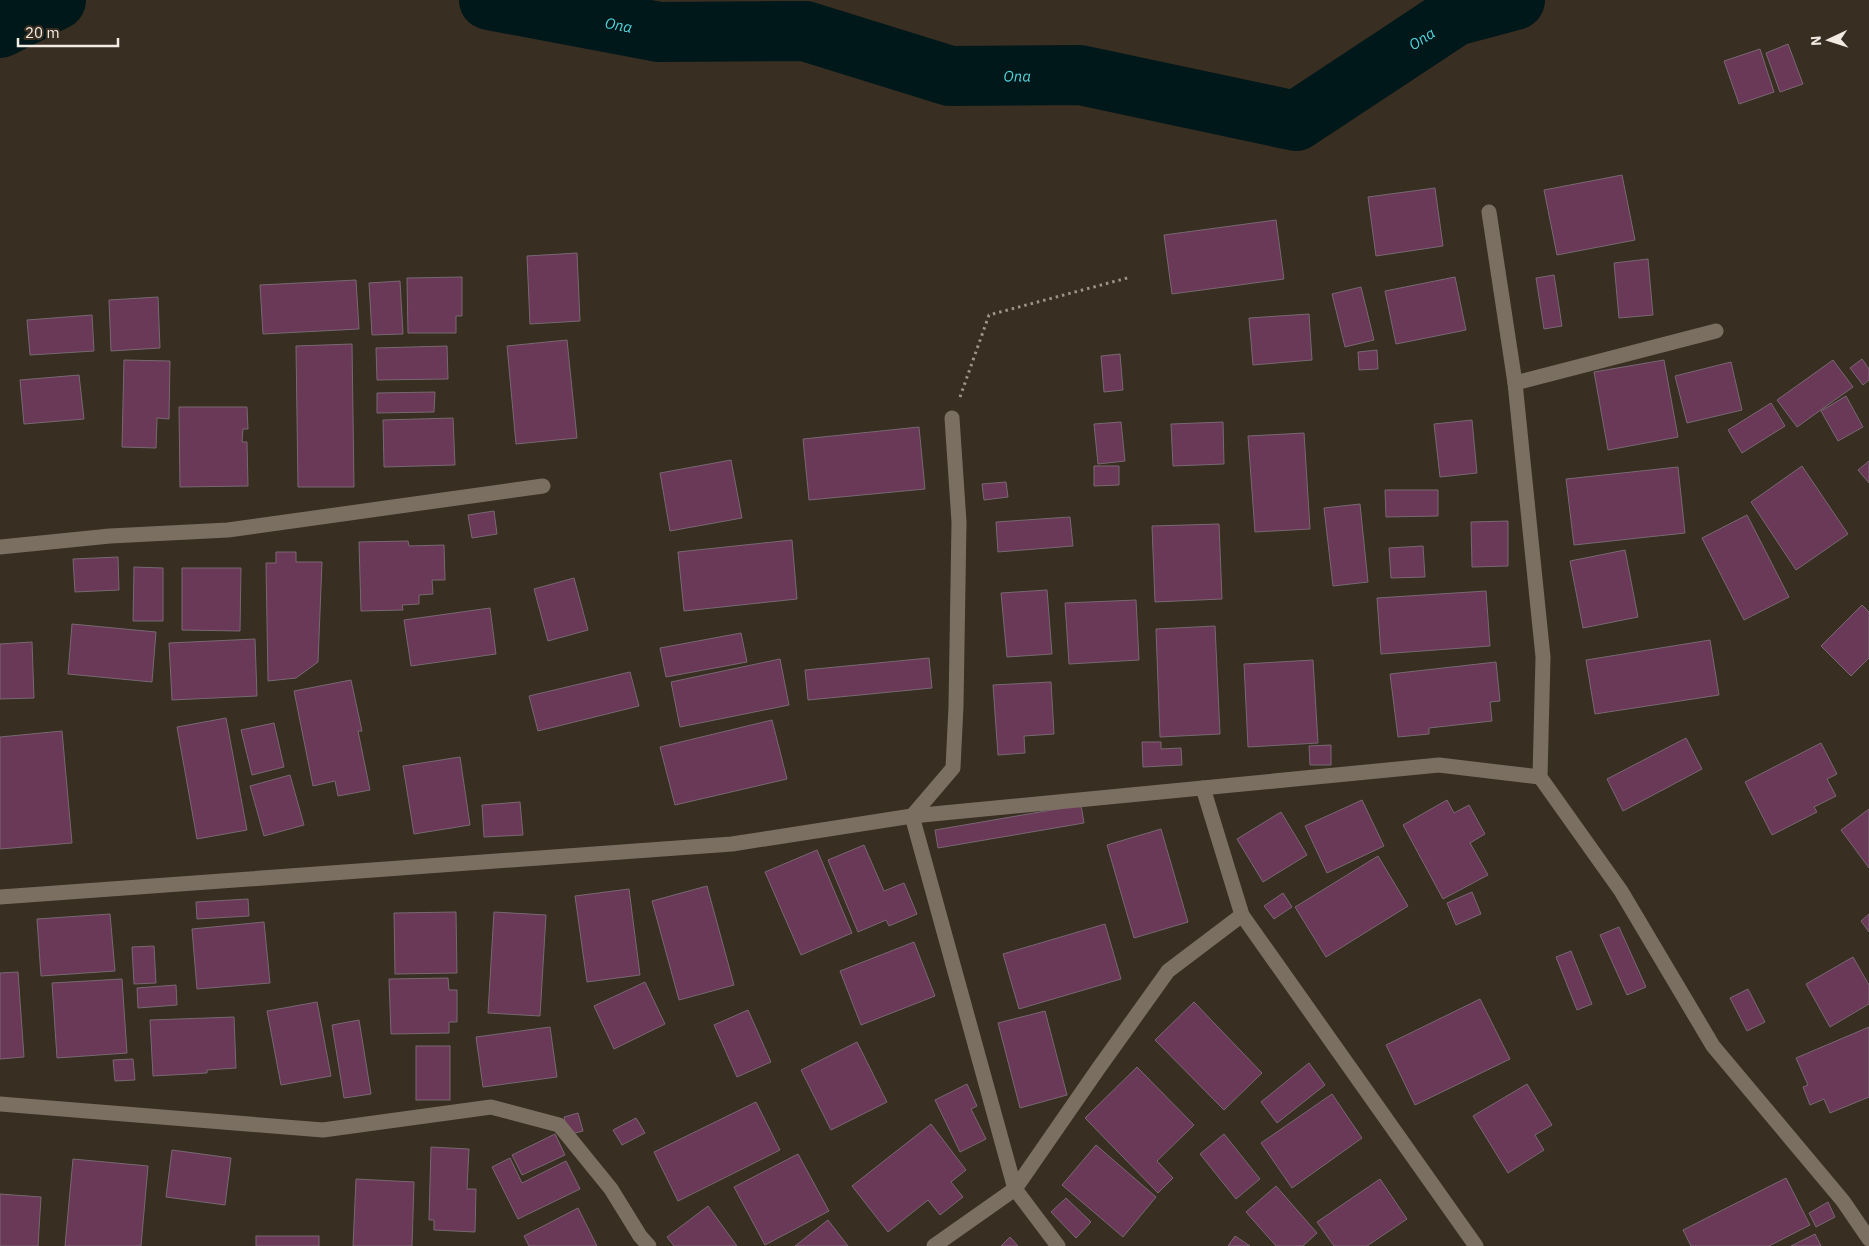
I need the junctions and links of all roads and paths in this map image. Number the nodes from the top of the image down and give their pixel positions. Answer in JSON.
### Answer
{"nodes":[{"id":1,"x":1489,"y":212,"type":"dead end"},
{"id":2,"x":1131,"y":277,"type":"dead end"},
{"id":3,"x":1716,"y":331,"type":"dead end"},
{"id":4,"x":1514,"y":383,"type":"junction"},
{"id":5,"x":952,"y":418,"type":"joint"},
{"id":6,"x":543,"y":486,"type":"dead end"},
{"id":7,"x":0,"y":547,"type":"edge"},
{"id":8,"x":1540,"y":777,"type":"junction"},
{"id":9,"x":1203,"y":788,"type":"junction"},
{"id":10,"x":912,"y":816,"type":"junction"},
{"id":11,"x":0,"y":897,"type":"edge"},
{"id":12,"x":1242,"y":915,"type":"junction"},
{"id":13,"x":0,"y":1104,"type":"edge"},
{"id":14,"x":1015,"y":1189,"type":"junction"},
{"id":15,"x":1869,"y":1239,"type":"edge"},
{"id":16,"x":649,"y":1246,"type":"edge"},
{"id":17,"x":934,"y":1246,"type":"edge"},
{"id":18,"x":1058,"y":1246,"type":"edge"},
{"id":19,"x":1476,"y":1246,"type":"edge"}],
"edges":[{"from":1,"to":4,"type":"street"},
{"from":2,"to":5,"type":"path"},
{"from":3,"to":4,"type":"street"},
{"from":4,"to":8,"type":"street"},
{"from":5,"to":10,"type":"street"},
{"from":6,"to":7,"type":"street"},
{"from":8,"to":9,"type":"street"},
{"from":8,"to":15,"type":"street"},
{"from":9,"to":10,"type":"street"},
{"from":9,"to":12,"type":"street"},
{"from":10,"to":11,"type":"street"},
{"from":10,"to":14,"type":"street"},
{"from":12,"to":14,"type":"street"},
{"from":12,"to":19,"type":"street"},
{"from":13,"to":16,"type":"street"},
{"from":14,"to":17,"type":"street"},
{"from":14,"to":18,"type":"street"}]}
